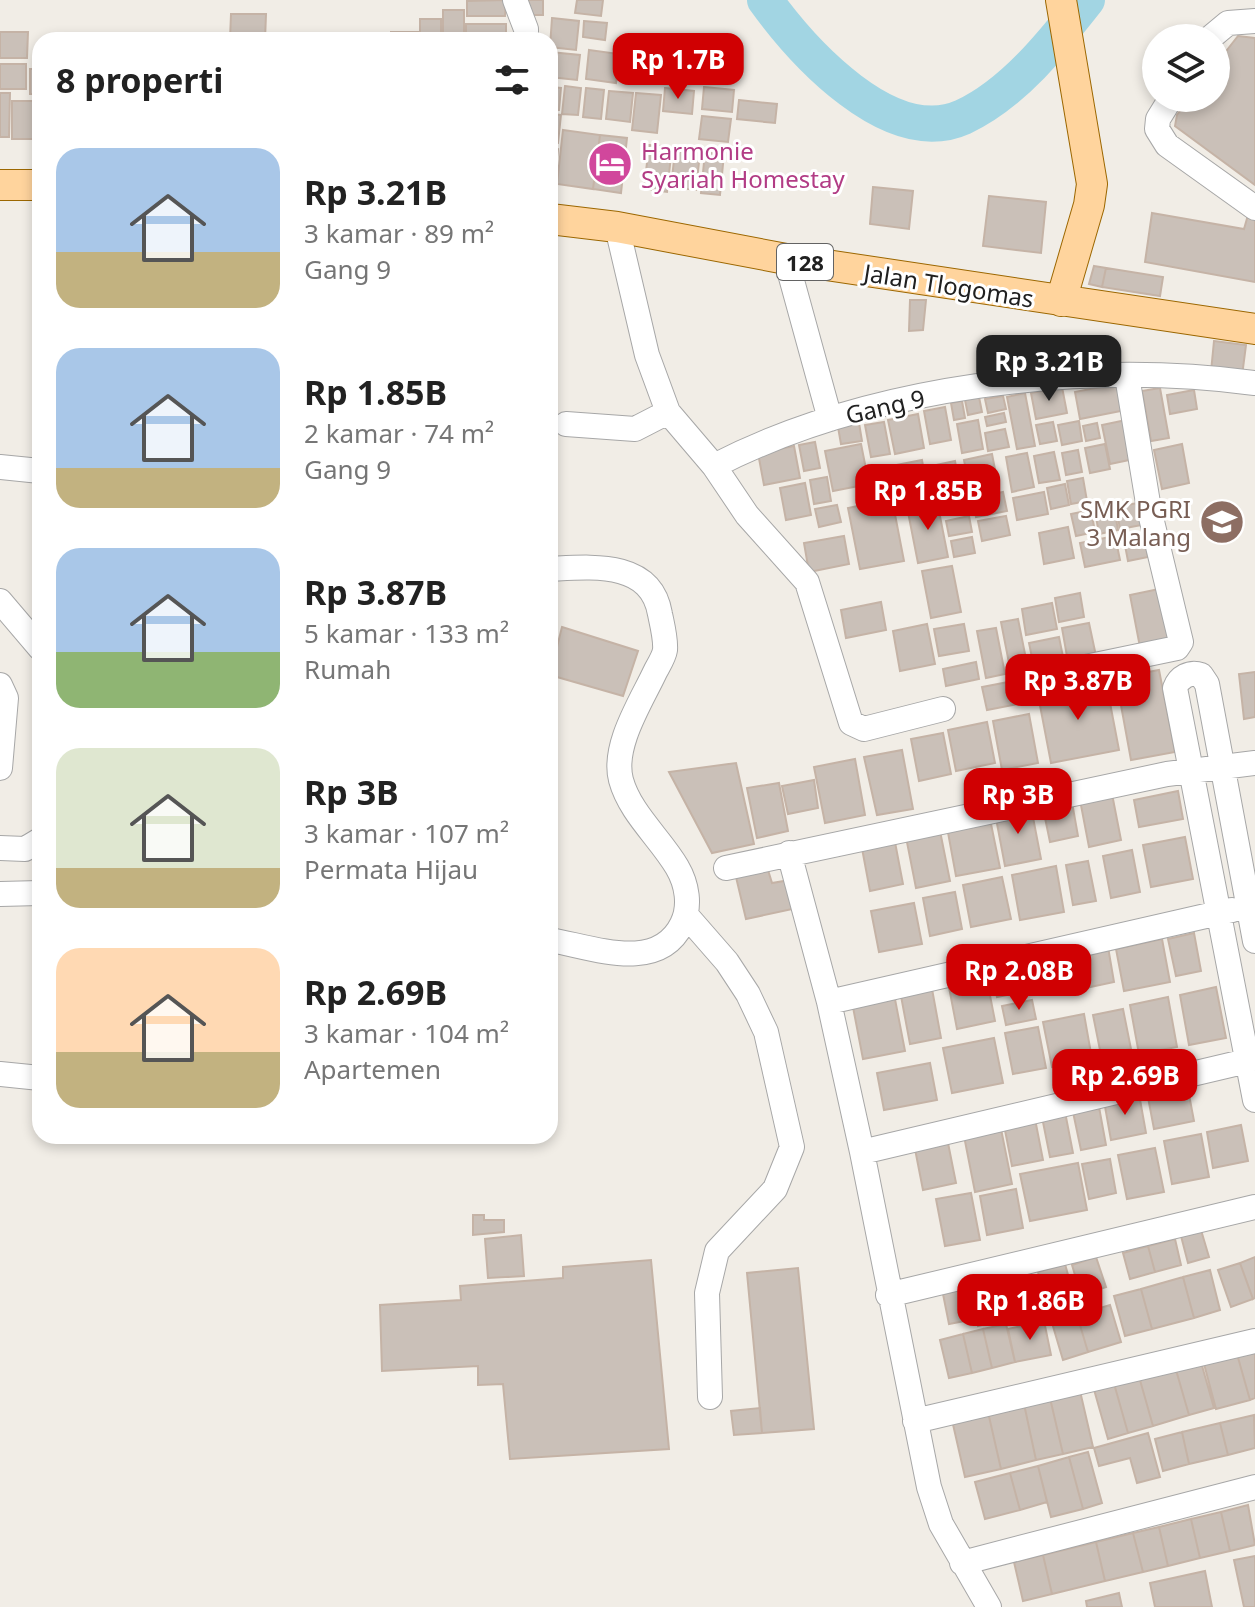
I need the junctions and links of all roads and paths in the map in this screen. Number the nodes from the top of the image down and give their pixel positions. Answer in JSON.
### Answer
{"nodes":[{"id":1,"x":515,"y":0,"type":"edge"},
{"id":2,"x":1061,"y":0,"type":"edge"},
{"id":3,"x":1255,"y":21,"type":"edge"},
{"id":4,"x":1227,"y":24,"type":"edge"},
{"id":5,"x":526,"y":32,"type":"edge"},
{"id":6,"x":1162,"y":112,"type":"edge"},
{"id":7,"x":0,"y":185,"type":"edge"},
{"id":8,"x":32,"y":185,"type":"edge"},
{"id":9,"x":1255,"y":208,"type":"edge"},
{"id":10,"x":558,"y":220,"type":"edge"},
{"id":11,"x":617,"y":227,"type":"junction"},
{"id":12,"x":786,"y":259,"type":"junction"},
{"id":13,"x":1061,"y":301,"type":"junction"},
{"id":14,"x":1255,"y":329,"type":"edge"},
{"id":15,"x":1127,"y":376,"type":"junction"},
{"id":16,"x":1255,"y":383,"type":"edge"},
{"id":17,"x":668,"y":412,"type":"junction"},
{"id":18,"x":830,"y":419,"type":"junction"},
{"id":19,"x":566,"y":424,"type":"dead end"},
{"id":20,"x":714,"y":466,"type":"junction"},
{"id":21,"x":0,"y":467,"type":"edge"},
{"id":22,"x":32,"y":470,"type":"edge"},
{"id":23,"x":558,"y":570,"type":"edge"},
{"id":24,"x":0,"y":601,"type":"edge"},
{"id":25,"x":32,"y":639,"type":"edge"},
{"id":26,"x":1047,"y":675,"type":"dead end"},
{"id":27,"x":0,"y":685,"type":"edge"},
{"id":28,"x":943,"y":709,"type":"dead end"},
{"id":29,"x":1255,"y":763,"type":"edge"},
{"id":30,"x":1223,"y":766,"type":"junction"},
{"id":31,"x":0,"y":768,"type":"edge"},
{"id":32,"x":1192,"y":771,"type":"junction"},
{"id":33,"x":32,"y":845,"type":"edge"},
{"id":34,"x":0,"y":848,"type":"edge"},
{"id":35,"x":789,"y":853,"type":"junction"},
{"id":36,"x":726,"y":868,"type":"dead end"},
{"id":37,"x":32,"y":893,"type":"edge"},
{"id":38,"x":0,"y":894,"type":"edge"},
{"id":39,"x":1252,"y":908,"type":"edge"},
{"id":40,"x":1217,"y":912,"type":"junction"},
{"id":41,"x":686,"y":915,"type":"junction"},
{"id":42,"x":558,"y":941,"type":"edge"},
{"id":43,"x":1255,"y":941,"type":"edge"},
{"id":44,"x":829,"y":1002,"type":"junction"},
{"id":45,"x":1247,"y":1061,"type":"junction"},
{"id":46,"x":0,"y":1074,"type":"edge"},
{"id":47,"x":32,"y":1077,"type":"edge"},
{"id":48,"x":1255,"y":1100,"type":"edge"},
{"id":49,"x":862,"y":1152,"type":"junction"},
{"id":50,"x":1255,"y":1207,"type":"edge"},
{"id":51,"x":888,"y":1295,"type":"junction"},
{"id":52,"x":1255,"y":1341,"type":"edge"},
{"id":53,"x":710,"y":1397,"type":"dead end"},
{"id":54,"x":915,"y":1421,"type":"junction"},
{"id":55,"x":1255,"y":1487,"type":"edge"},
{"id":56,"x":962,"y":1563,"type":"junction"},
{"id":57,"x":989,"y":1607,"type":"edge"}],
"edges":[{"from":1,"to":5,"type":"street"},
{"from":2,"to":13,"type":"main road"},
{"from":3,"to":4,"type":"street"},
{"from":6,"to":9,"type":"street"},
{"from":7,"to":8,"type":"main road"},
{"from":10,"to":11,"type":"main road","name":"Jalan Tlogomas","number":"128"},
{"from":11,"to":12,"type":"main road","name":"Jalan Tlogomas","number":"128"},
{"from":11,"to":17,"type":"street"},
{"from":12,"to":13,"type":"main road","name":"Jalan Tlogomas","number":"128"},
{"from":12,"to":18,"type":"street"},
{"from":13,"to":14,"type":"main road","name":"Jalan Tlogomas","number":"128"},
{"from":15,"to":16,"type":"street","name":"Gang 9"},
{"from":15,"to":18,"type":"street","name":"Gang 9"},
{"from":15,"to":26,"type":"street"},
{"from":17,"to":19,"type":"street"},
{"from":17,"to":20,"type":"street"},
{"from":18,"to":20,"type":"street","name":"Gang 9"},
{"from":20,"to":28,"type":"street"},
{"from":21,"to":22,"type":"street"},
{"from":23,"to":41,"type":"street"},
{"from":24,"to":25,"type":"street"},
{"from":27,"to":31,"type":"street"},
{"from":29,"to":30,"type":"street"},
{"from":30,"to":32,"type":"street"},
{"from":30,"to":32,"type":"street"},
{"from":30,"to":39,"type":"street"},
{"from":32,"to":35,"type":"street"},
{"from":32,"to":40,"type":"street"},
{"from":33,"to":34,"type":"street"},
{"from":35,"to":36,"type":"street"},
{"from":35,"to":44,"type":"street"},
{"from":37,"to":38,"type":"street"},
{"from":39,"to":40,"type":"street"},
{"from":39,"to":43,"type":"street"},
{"from":40,"to":44,"type":"street"},
{"from":40,"to":45,"type":"street"},
{"from":41,"to":42,"type":"street"},
{"from":41,"to":53,"type":"street"},
{"from":44,"to":49,"type":"street"},
{"from":45,"to":48,"type":"street"},
{"from":45,"to":49,"type":"street"},
{"from":46,"to":47,"type":"street"},
{"from":49,"to":51,"type":"street"},
{"from":50,"to":51,"type":"street"},
{"from":51,"to":54,"type":"street"},
{"from":52,"to":54,"type":"street"},
{"from":54,"to":56,"type":"street"},
{"from":55,"to":56,"type":"street"},
{"from":56,"to":57,"type":"street"}]}
